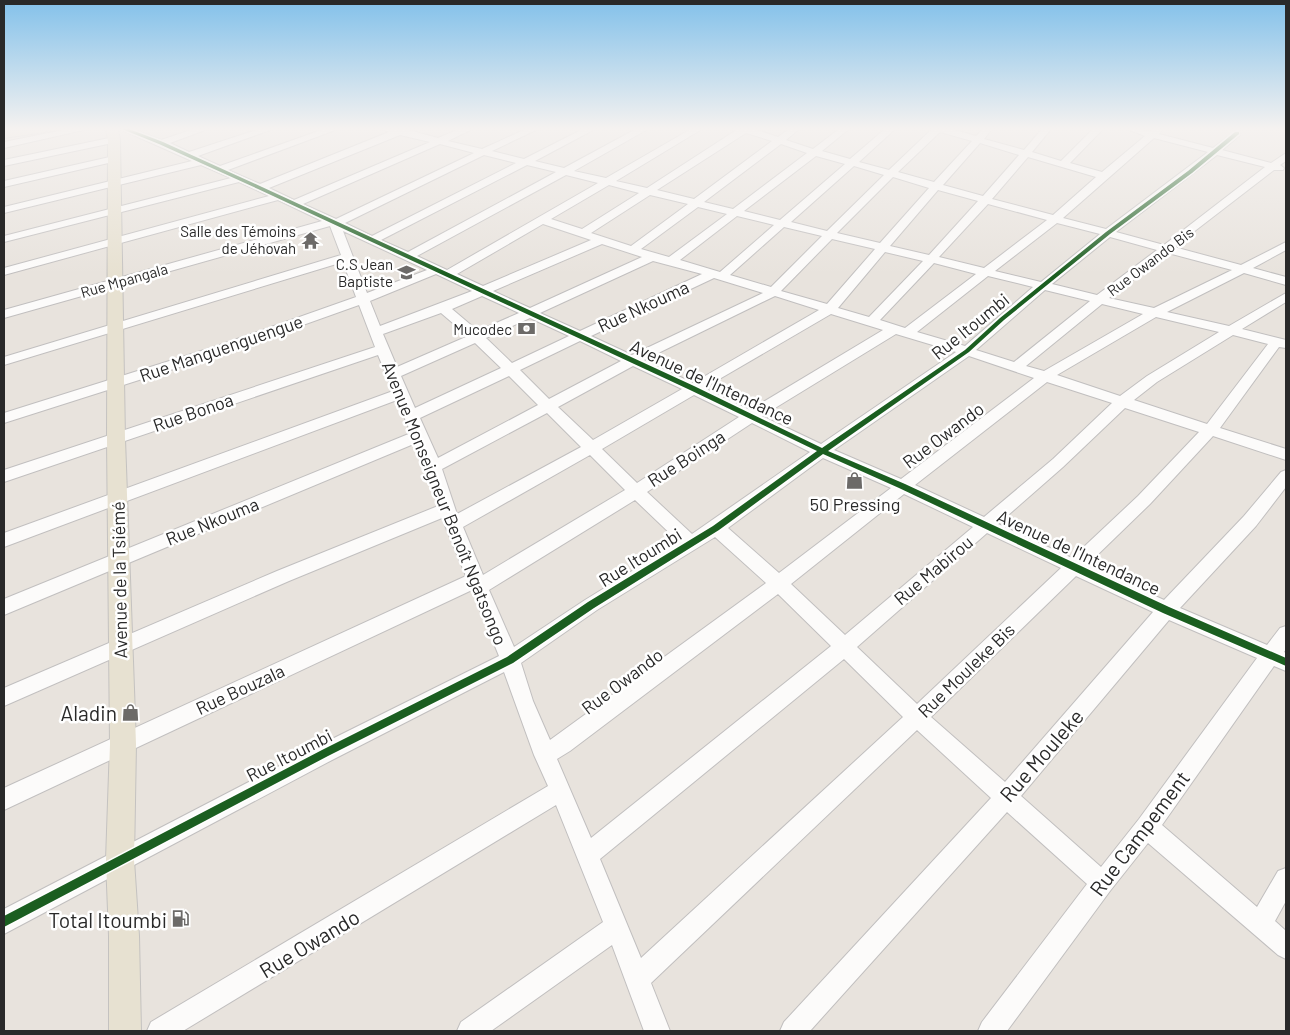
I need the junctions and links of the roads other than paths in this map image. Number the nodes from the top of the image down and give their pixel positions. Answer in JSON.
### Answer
{"nodes":[{"id":1,"x":20,"y":177,"type":"edge"},
{"id":2,"x":115,"y":177,"type":"edge"},
{"id":3,"x":133,"y":177,"type":"edge"},
{"id":4,"x":234,"y":177,"type":"edge"},
{"id":5,"x":285,"y":177,"type":"edge"},
{"id":6,"x":355,"y":177,"type":"edge"},
{"id":7,"x":429,"y":177,"type":"edge"},
{"id":8,"x":497,"y":177,"type":"edge"},
{"id":9,"x":557,"y":177,"type":"edge"},
{"id":10,"x":585,"y":177,"type":"edge"},
{"id":11,"x":614,"y":177,"type":"edge"},
{"id":12,"x":669,"y":177,"type":"edge"},
{"id":13,"x":731,"y":177,"type":"edge"},
{"id":14,"x":780,"y":177,"type":"edge"},
{"id":15,"x":834,"y":177,"type":"edge"},
{"id":16,"x":887,"y":177,"type":"edge"},
{"id":17,"x":906,"y":177,"type":"edge"},
{"id":18,"x":945,"y":177,"type":"edge"},
{"id":19,"x":1006,"y":177,"type":"edge"},
{"id":20,"x":1103,"y":177,"type":"edge"},
{"id":21,"x":1183,"y":177,"type":"edge"},
{"id":22,"x":1260,"y":177,"type":"edge"},
{"id":23,"x":240,"y":180,"type":"junction"},
{"id":24,"x":606,"y":182,"type":"junction"},
{"id":25,"x":114,"y":183,"type":"junction"},
{"id":26,"x":4,"y":184,"type":"edge"},
{"id":27,"x":937,"y":186,"type":"junction"},
{"id":28,"x":260,"y":188,"type":"junction"},
{"id":29,"x":646,"y":192,"type":"junction"},
{"id":30,"x":277,"y":197,"type":"junction"},
{"id":31,"x":985,"y":200,"type":"junction"},
{"id":32,"x":697,"y":203,"type":"junction"},
{"id":33,"x":293,"y":204,"type":"junction"},
{"id":34,"x":4,"y":210,"type":"edge"},
{"id":35,"x":733,"y":212,"type":"junction"},
{"id":36,"x":115,"y":213,"type":"junction"},
{"id":37,"x":1056,"y":219,"type":"junction"},
{"id":38,"x":543,"y":220,"type":"junction"},
{"id":39,"x":333,"y":223,"type":"junction"},
{"id":40,"x":781,"y":224,"type":"junction"},
{"id":41,"x":1108,"y":233,"type":"junction"},
{"id":42,"x":582,"y":234,"type":"junction"},
{"id":43,"x":830,"y":235,"type":"junction"},
{"id":44,"x":4,"y":240,"type":"edge"},
{"id":45,"x":372,"y":240,"type":"junction"},
{"id":46,"x":601,"y":240,"type":"junction"},
{"id":47,"x":115,"y":242,"type":"junction"},
{"id":48,"x":1286,"y":244,"type":"edge"},
{"id":49,"x":881,"y":248,"type":"junction"},
{"id":50,"x":1166,"y":249,"type":"junction"},
{"id":51,"x":632,"y":250,"type":"junction"},
{"id":52,"x":348,"y":257,"type":"junction"},
{"id":53,"x":407,"y":257,"type":"junction"},
{"id":54,"x":652,"y":257,"type":"junction"},
{"id":55,"x":671,"y":260,"type":"junction"},
{"id":56,"x":930,"y":260,"type":"junction"},
{"id":57,"x":1243,"y":269,"type":"junction"},
{"id":58,"x":4,"y":272,"type":"edge"},
{"id":59,"x":986,"y":272,"type":"junction"},
{"id":60,"x":442,"y":273,"type":"junction"},
{"id":61,"x":716,"y":276,"type":"junction"},
{"id":62,"x":1286,"y":281,"type":"edge"},
{"id":63,"x":115,"y":283,"type":"junction"},
{"id":64,"x":1044,"y":286,"type":"junction"},
{"id":65,"x":481,"y":290,"type":"junction"},
{"id":66,"x":772,"y":293,"type":"junction"},
{"id":67,"x":1286,"y":297,"type":"edge"},
{"id":68,"x":1100,"y":299,"type":"junction"},
{"id":69,"x":364,"y":300,"type":"junction"},
{"id":70,"x":443,"y":308,"type":"junction"},
{"id":71,"x":830,"y":309,"type":"junction"},
{"id":72,"x":528,"y":312,"type":"junction"},
{"id":73,"x":1154,"y":313,"type":"junction"},
{"id":74,"x":4,"y":314,"type":"edge"},
{"id":75,"x":871,"y":322,"type":"junction"},
{"id":76,"x":115,"y":326,"type":"junction"},
{"id":77,"x":900,"y":331,"type":"junction"},
{"id":78,"x":1230,"y":331,"type":"junction"},
{"id":79,"x":579,"y":336,"type":"junction"},
{"id":80,"x":477,"y":337,"type":"junction"},
{"id":81,"x":379,"y":340,"type":"junction"},
{"id":82,"x":1281,"y":343,"type":"edge"},
{"id":83,"x":967,"y":351,"type":"junction"},
{"id":84,"x":632,"y":360,"type":"junction"},
{"id":85,"x":4,"y":361,"type":"edge"},
{"id":86,"x":1015,"y":368,"type":"junction"},
{"id":87,"x":511,"y":370,"type":"junction"},
{"id":88,"x":393,"y":374,"type":"junction"},
{"id":89,"x":1044,"y":377,"type":"junction"},
{"id":90,"x":117,"y":383,"type":"junction"},
{"id":91,"x":692,"y":388,"type":"junction"},
{"id":92,"x":402,"y":393,"type":"junction"},
{"id":93,"x":1123,"y":401,"type":"junction"},
{"id":94,"x":548,"y":407,"type":"junction"},
{"id":95,"x":412,"y":416,"type":"junction"},
{"id":96,"x":750,"y":416,"type":"junction"},
{"id":97,"x":4,"y":418,"type":"edge"},
{"id":98,"x":1211,"y":429,"type":"junction"},
{"id":99,"x":420,"y":435,"type":"junction"},
{"id":100,"x":116,"y":439,"type":"junction"},
{"id":101,"x":591,"y":448,"type":"junction"},
{"id":102,"x":822,"y":450,"type":"junction"},
{"id":103,"x":1286,"y":454,"type":"edge"},
{"id":104,"x":434,"y":468,"type":"junction"},
{"id":105,"x":4,"y":476,"type":"edge"},
{"id":106,"x":1286,"y":476,"type":"edge"},
{"id":107,"x":902,"y":486,"type":"junction"},
{"id":108,"x":635,"y":492,"type":"junction"},
{"id":109,"x":118,"y":498,"type":"junction"},
{"id":110,"x":450,"y":517,"type":"junction"},
{"id":111,"x":986,"y":525,"type":"junction"},
{"id":112,"x":716,"y":528,"type":"junction"},
{"id":113,"x":4,"y":540,"type":"edge"},
{"id":114,"x":690,"y":544,"type":"junction"},
{"id":115,"x":119,"y":559,"type":"junction"},
{"id":116,"x":1074,"y":567,"type":"junction"},
{"id":117,"x":478,"y":583,"type":"junction"},
{"id":118,"x":778,"y":583,"type":"junction"},
{"id":119,"x":4,"y":607,"type":"edge"},
{"id":120,"x":1166,"y":610,"type":"junction"},
{"id":121,"x":1286,"y":634,"type":"edge"},
{"id":122,"x":121,"y":646,"type":"junction"},
{"id":123,"x":844,"y":646,"type":"junction"},
{"id":124,"x":1278,"y":659,"type":"edge"},
{"id":125,"x":510,"y":660,"type":"junction"},
{"id":126,"x":4,"y":697,"type":"edge"},
{"id":127,"x":917,"y":717,"type":"junction"},
{"id":128,"x":123,"y":744,"type":"junction"},
{"id":129,"x":544,"y":755,"type":"junction"},
{"id":130,"x":559,"y":791,"type":"junction"},
{"id":131,"x":1006,"y":796,"type":"junction"},
{"id":132,"x":4,"y":799,"type":"edge"},
{"id":133,"x":1146,"y":827,"type":"junction"},
{"id":134,"x":587,"y":855,"type":"junction"},
{"id":135,"x":120,"y":860,"type":"junction"},
{"id":136,"x":1286,"y":879,"type":"edge"},
{"id":137,"x":1102,"y":883,"type":"junction"},
{"id":138,"x":4,"y":922,"type":"edge"},
{"id":139,"x":1260,"y":924,"type":"junction"},
{"id":140,"x":617,"y":927,"type":"junction"},
{"id":141,"x":1286,"y":947,"type":"edge"},
{"id":142,"x":637,"y":979,"type":"junction"},
{"id":143,"x":125,"y":1031,"type":"edge"},
{"id":144,"x":160,"y":1031,"type":"edge"},
{"id":145,"x":470,"y":1031,"type":"edge"},
{"id":146,"x":657,"y":1031,"type":"edge"},
{"id":147,"x":793,"y":1031,"type":"edge"},
{"id":148,"x":991,"y":1031,"type":"edge"}],
"edges":[{"from":1,"to":26,"type":"street"},
{"from":2,"to":25,"type":"main road","name":"Avenue de la Tsiémé"},
{"from":3,"to":25,"type":"street"},
{"from":4,"to":23,"type":"street","name":"Avenue de l'Intendance"},
{"from":5,"to":28,"type":"street"},
{"from":6,"to":33,"type":"street"},
{"from":7,"to":39,"type":"street","name":"Rue Mpangala"},
{"from":8,"to":45,"type":"street"},
{"from":9,"to":53,"type":"street"},
{"from":10,"to":24,"type":"street"},
{"from":11,"to":24,"type":"street","name":"Rue Manguenguengue"},
{"from":12,"to":29,"type":"street"},
{"from":13,"to":32,"type":"street"},
{"from":14,"to":35,"type":"street"},
{"from":15,"to":40,"type":"street","name":"Rue Nkouma"},
{"from":16,"to":43,"type":"street"},
{"from":17,"to":27,"type":"street"},
{"from":18,"to":27,"type":"street"},
{"from":19,"to":31,"type":"street"},
{"from":20,"to":37,"type":"street","name":"Rue Boinga"},
{"from":21,"to":41,"type":"street","name":"Rue Itoumbi"},
{"from":22,"to":50,"type":"street","name":"Rue Owando Bis"},
{"from":23,"to":28,"type":"street","name":"Avenue de l'Intendance"},
{"from":23,"to":36,"type":"street"},
{"from":24,"to":29,"type":"street"},
{"from":24,"to":38,"type":"street","name":"Rue Manguenguengue"},
{"from":25,"to":34,"type":"street"},
{"from":25,"to":36,"type":"main road","name":"Avenue de la Tsiémé"},
{"from":27,"to":31,"type":"street"},
{"from":27,"to":49,"type":"street"},
{"from":28,"to":30,"type":"street","name":"Avenue de l'Intendance"},
{"from":29,"to":32,"type":"street"},
{"from":29,"to":42,"type":"street"},
{"from":30,"to":33,"type":"street","name":"Avenue de l'Intendance"},
{"from":30,"to":47,"type":"street"},
{"from":31,"to":37,"type":"street"},
{"from":31,"to":56,"type":"street"},
{"from":32,"to":35,"type":"street"},
{"from":32,"to":51,"type":"street"},
{"from":33,"to":39,"type":"street","name":"Avenue de l'Intendance"},
{"from":35,"to":40,"type":"street"},
{"from":35,"to":55,"type":"street"},
{"from":36,"to":44,"type":"street"},
{"from":36,"to":47,"type":"main road","name":"Avenue de la Tsiémé"},
{"from":37,"to":41,"type":"street"},
{"from":37,"to":59,"type":"street","name":"Rue Boinga"},
{"from":38,"to":42,"type":"street"},
{"from":38,"to":60,"type":"street","name":"Rue Manguenguengue"},
{"from":39,"to":45,"type":"street","name":"Avenue de l'Intendance"},
{"from":39,"to":52,"type":"street","name":"Avenue Monseigneur Benoît Ngatsongo"},
{"from":39,"to":63,"type":"street","name":"Rue Mpangala"},
{"from":40,"to":43,"type":"street"},
{"from":40,"to":61,"type":"street","name":"Rue Nkouma"},
{"from":41,"to":50,"type":"street"},
{"from":41,"to":64,"type":"street","name":"Rue Itoumbi"},
{"from":42,"to":46,"type":"street"},
{"from":43,"to":49,"type":"street"},
{"from":43,"to":66,"type":"street"},
{"from":45,"to":53,"type":"street","name":"Avenue de l'Intendance"},
{"from":46,"to":51,"type":"street"},
{"from":46,"to":65,"type":"street","name":"Rue Bonoa"},
{"from":47,"to":58,"type":"street"},
{"from":47,"to":63,"type":"main road","name":"Avenue de la Tsiémé"},
{"from":48,"to":57,"type":"street","name":"Rue Owando"},
{"from":49,"to":56,"type":"street"},
{"from":49,"to":71,"type":"street"},
{"from":50,"to":57,"type":"street"},
{"from":50,"to":68,"type":"street","name":"Rue Owando Bis"},
{"from":51,"to":54,"type":"street"},
{"from":52,"to":69,"type":"street","name":"Avenue Monseigneur Benoît Ngatsongo"},
{"from":52,"to":76,"type":"street"},
{"from":53,"to":60,"type":"street","name":"Avenue de l'Intendance"},
{"from":54,"to":55,"type":"street"},
{"from":54,"to":72,"type":"street"},
{"from":55,"to":61,"type":"street"},
{"from":56,"to":59,"type":"street"},
{"from":56,"to":75,"type":"street"},
{"from":57,"to":62,"type":"street"},
{"from":57,"to":73,"type":"street","name":"Rue Owando"},
{"from":59,"to":64,"type":"street"},
{"from":59,"to":77,"type":"street","name":"Rue Boinga"},
{"from":60,"to":65,"type":"street","name":"Avenue de l'Intendance"},
{"from":60,"to":69,"type":"street","name":"Rue Manguenguengue"},
{"from":61,"to":66,"type":"street"},
{"from":61,"to":79,"type":"street","name":"Rue Nkouma"},
{"from":63,"to":74,"type":"street","name":"Rue Mpangala"},
{"from":63,"to":76,"type":"main road","name":"Avenue de la Tsiémé"},
{"from":64,"to":68,"type":"street"},
{"from":64,"to":83,"type":"street","name":"Rue Itoumbi"},
{"from":65,"to":70,"type":"street","name":"Rue Bonoa"},
{"from":65,"to":72,"type":"street","name":"Avenue de l'Intendance"},
{"from":66,"to":71,"type":"street"},
{"from":66,"to":84,"type":"street"},
{"from":67,"to":78,"type":"street","name":"Rue Mabirou"},
{"from":68,"to":73,"type":"street"},
{"from":68,"to":86,"type":"street","name":"Rue Owando Bis"},
{"from":69,"to":81,"type":"street","name":"Avenue Monseigneur Benoît Ngatsongo"},
{"from":69,"to":90,"type":"street","name":"Rue Manguenguengue"},
{"from":70,"to":80,"type":"street"},
{"from":70,"to":81,"type":"street","name":"Rue Bonoa"},
{"from":71,"to":75,"type":"street"},
{"from":71,"to":91,"type":"street"},
{"from":72,"to":79,"type":"street","name":"Avenue de l'Intendance"},
{"from":72,"to":80,"type":"street"},
{"from":73,"to":78,"type":"street"},
{"from":73,"to":89,"type":"street","name":"Rue Owando"},
{"from":75,"to":77,"type":"street"},
{"from":76,"to":85,"type":"street"},
{"from":76,"to":90,"type":"main road","name":"Avenue de la Tsiémé"},
{"from":77,"to":83,"type":"street"},
{"from":77,"to":96,"type":"street","name":"Rue Boinga"},
{"from":78,"to":82,"type":"street"},
{"from":78,"to":93,"type":"street","name":"Rue Mabirou"},
{"from":79,"to":84,"type":"street","name":"Avenue de l'Intendance"},
{"from":79,"to":87,"type":"street","name":"Rue Nkouma"},
{"from":80,"to":87,"type":"street"},
{"from":80,"to":88,"type":"street"},
{"from":81,"to":88,"type":"street","name":"Avenue Monseigneur Benoît Ngatsongo"},
{"from":81,"to":100,"type":"street","name":"Rue Bonoa"},
{"from":82,"to":98,"type":"street","name":"Rue Mouleke Bis"},
{"from":83,"to":86,"type":"street"},
{"from":83,"to":102,"type":"street","name":"Rue Itoumbi"},
{"from":84,"to":91,"type":"street","name":"Avenue de l'Intendance"},
{"from":84,"to":94,"type":"street"},
{"from":86,"to":89,"type":"street"},
{"from":87,"to":94,"type":"street"},
{"from":87,"to":95,"type":"street","name":"Rue Nkouma"},
{"from":88,"to":92,"type":"street","name":"Avenue Monseigneur Benoît Ngatsongo"},
{"from":89,"to":93,"type":"street"},
{"from":89,"to":107,"type":"street","name":"Rue Owando"},
{"from":90,"to":97,"type":"street","name":"Rue Manguenguengue"},
{"from":90,"to":100,"type":"main road","name":"Avenue de la Tsiémé"},
{"from":91,"to":96,"type":"street","name":"Avenue de l'Intendance"},
{"from":91,"to":101,"type":"street"},
{"from":92,"to":95,"type":"street","name":"Avenue Monseigneur Benoît Ngatsongo"},
{"from":92,"to":109,"type":"street"},
{"from":93,"to":98,"type":"street"},
{"from":93,"to":111,"type":"street","name":"Rue Mabirou"},
{"from":94,"to":101,"type":"street"},
{"from":94,"to":104,"type":"street"},
{"from":95,"to":99,"type":"street","name":"Avenue Monseigneur Benoît Ngatsongo"},
{"from":96,"to":102,"type":"street","name":"Avenue de l'Intendance"},
{"from":96,"to":108,"type":"street","name":"Rue Boinga"},
{"from":98,"to":103,"type":"street"},
{"from":98,"to":116,"type":"street","name":"Rue Mouleke Bis"},
{"from":99,"to":104,"type":"street","name":"Avenue Monseigneur Benoît Ngatsongo"},
{"from":99,"to":115,"type":"street","name":"Rue Nkouma"},
{"from":100,"to":105,"type":"street","name":"Rue Bonoa"},
{"from":100,"to":109,"type":"main road","name":"Avenue de la Tsiémé"},
{"from":101,"to":108,"type":"street"},
{"from":101,"to":110,"type":"street"},
{"from":102,"to":107,"type":"street","name":"Avenue de l'Intendance"},
{"from":102,"to":112,"type":"street","name":"Rue Itoumbi"},
{"from":104,"to":110,"type":"street","name":"Avenue Monseigneur Benoît Ngatsongo"},
{"from":106,"to":120,"type":"street","name":"Rue Mouleke"},
{"from":107,"to":111,"type":"street","name":"Avenue de l'Intendance"},
{"from":107,"to":118,"type":"street","name":"Rue Owando"},
{"from":108,"to":114,"type":"street"},
{"from":108,"to":117,"type":"street","name":"Rue Boinga"},
{"from":109,"to":113,"type":"street"},
{"from":109,"to":115,"type":"main road","name":"Avenue de la Tsiémé"},
{"from":110,"to":117,"type":"street","name":"Avenue Monseigneur Benoît Ngatsongo"},
{"from":110,"to":122,"type":"street"},
{"from":111,"to":116,"type":"street","name":"Avenue de l'Intendance"},
{"from":111,"to":123,"type":"street","name":"Rue Mabirou"},
{"from":112,"to":114,"type":"street","name":"Rue Itoumbi"},
{"from":112,"to":118,"type":"street"},
{"from":114,"to":125,"type":"street","name":"Rue Itoumbi"},
{"from":115,"to":119,"type":"street","name":"Rue Nkouma"},
{"from":115,"to":122,"type":"main road","name":"Avenue de la Tsiémé"},
{"from":116,"to":120,"type":"street","name":"Avenue de l'Intendance"},
{"from":116,"to":127,"type":"street","name":"Rue Mouleke Bis"},
{"from":117,"to":125,"type":"street","name":"Avenue Monseigneur Benoît Ngatsongo"},
{"from":117,"to":128,"type":"street","name":"Rue Bouzala"},
{"from":118,"to":123,"type":"street"},
{"from":118,"to":129,"type":"street","name":"Rue Owando"},
{"from":120,"to":124,"type":"street","name":"Avenue de l'Intendance"},
{"from":120,"to":131,"type":"street","name":"Rue Mouleke"},
{"from":121,"to":124,"type":"street","name":"Rue Campement"},
{"from":122,"to":126,"type":"street"},
{"from":122,"to":128,"type":"main road","name":"Avenue de la Tsiémé"},
{"from":123,"to":127,"type":"street"},
{"from":123,"to":134,"type":"street","name":"Rue Mabirou"},
{"from":124,"to":133,"type":"street","name":"Rue Campement"},
{"from":125,"to":129,"type":"street","name":"Avenue Monseigneur Benoît Ngatsongo"},
{"from":125,"to":135,"type":"street","name":"Rue Itoumbi"},
{"from":127,"to":131,"type":"street"},
{"from":127,"to":142,"type":"street","name":"Rue Mouleke Bis"},
{"from":128,"to":132,"type":"street","name":"Rue Bouzala"},
{"from":128,"to":135,"type":"main road","name":"Avenue de la Tsiémé"},
{"from":129,"to":130,"type":"street","name":"Avenue Monseigneur Benoît Ngatsongo"},
{"from":130,"to":134,"type":"street","name":"Avenue Monseigneur Benoît Ngatsongo"},
{"from":130,"to":144,"type":"street","name":"Rue Owando"},
{"from":131,"to":137,"type":"street"},
{"from":131,"to":147,"type":"street","name":"Rue Mouleke"},
{"from":133,"to":137,"type":"street","name":"Rue Campement"},
{"from":133,"to":139,"type":"street"},
{"from":134,"to":140,"type":"street","name":"Avenue Monseigneur Benoît Ngatsongo"},
{"from":135,"to":138,"type":"street","name":"Rue Itoumbi"},
{"from":135,"to":143,"type":"main road","name":"Avenue de la Tsiémé"},
{"from":136,"to":139,"type":"street"},
{"from":137,"to":148,"type":"street","name":"Rue Campement"},
{"from":139,"to":141,"type":"street"},
{"from":140,"to":142,"type":"street","name":"Avenue Monseigneur Benoît Ngatsongo"},
{"from":140,"to":145,"type":"street"},
{"from":142,"to":146,"type":"street","name":"Avenue Monseigneur Benoît Ngatsongo"}]}
